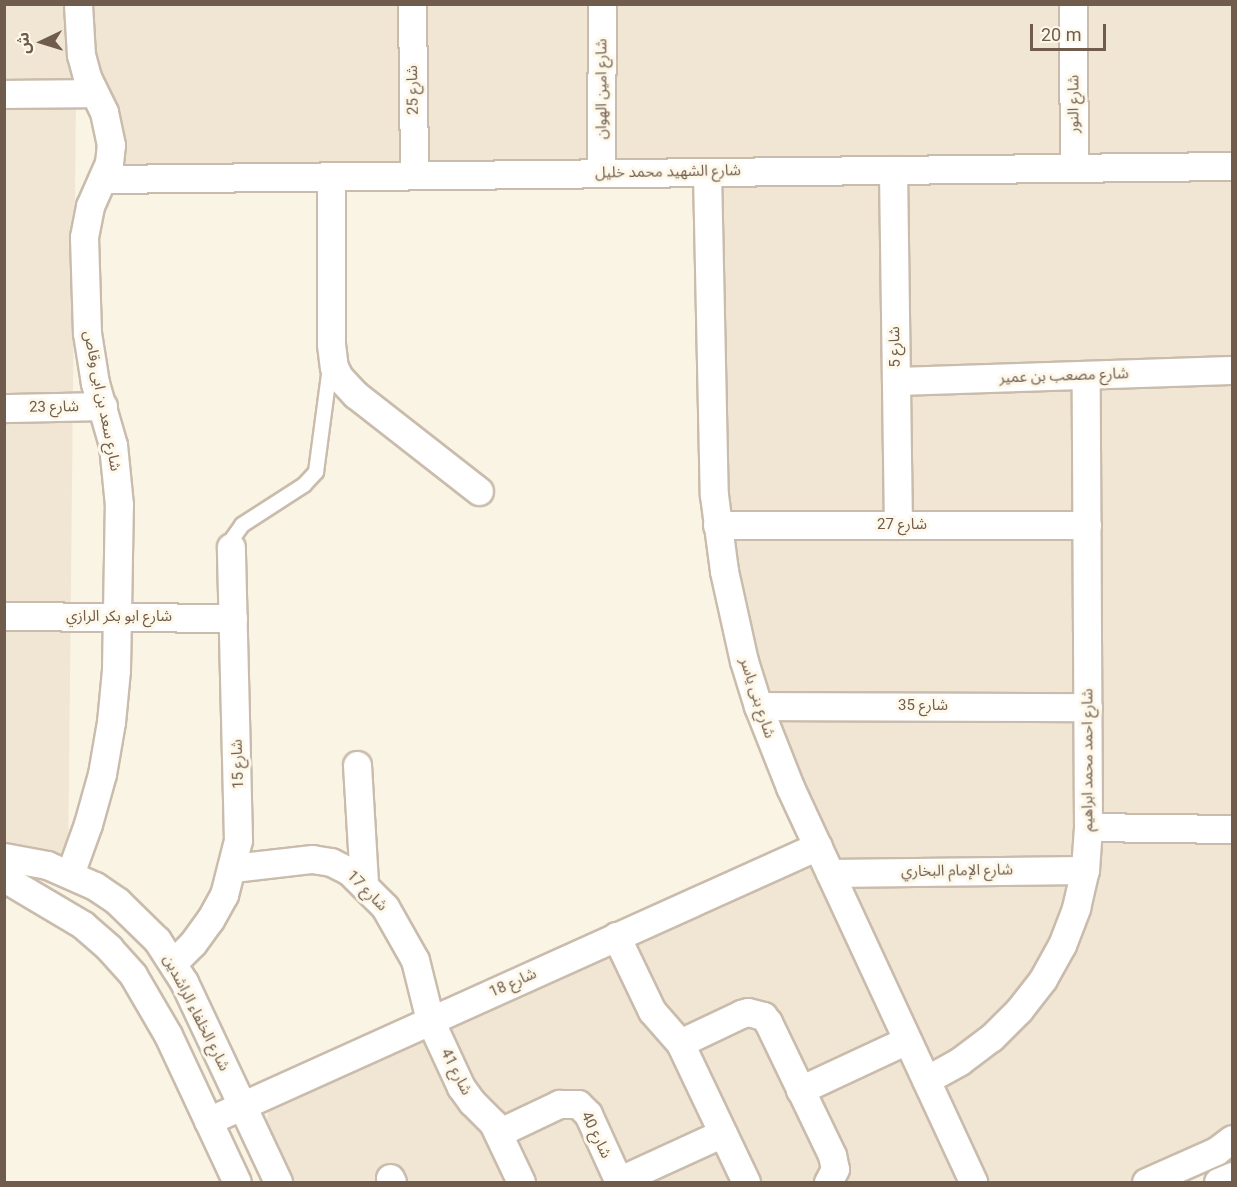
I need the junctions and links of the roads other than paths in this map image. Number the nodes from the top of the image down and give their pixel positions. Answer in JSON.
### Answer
{"nodes":[{"id":1,"x":78,"y":4,"type":"edge"},
{"id":2,"x":412,"y":4,"type":"edge"},
{"id":3,"x":602,"y":4,"type":"edge"},
{"id":4,"x":1073,"y":4,"type":"edge"},
{"id":5,"x":94,"y":93,"type":"junction"},
{"id":6,"x":4,"y":94,"type":"edge"},
{"id":7,"x":1233,"y":166,"type":"edge"},
{"id":8,"x":1074,"y":168,"type":"junction"},
{"id":9,"x":893,"y":170,"type":"junction"},
{"id":10,"x":707,"y":172,"type":"junction"},
{"id":11,"x":601,"y":173,"type":"junction"},
{"id":12,"x":414,"y":175,"type":"junction"},
{"id":13,"x":331,"y":176,"type":"junction"},
{"id":14,"x":104,"y":179,"type":"junction"},
{"id":15,"x":331,"y":356,"type":"junction"},
{"id":16,"x":1233,"y":370,"type":"edge"},
{"id":17,"x":1086,"y":375,"type":"junction"},
{"id":18,"x":896,"y":381,"type":"junction"},
{"id":19,"x":103,"y":406,"type":"junction"},
{"id":20,"x":4,"y":408,"type":"edge"},
{"id":21,"x":479,"y":491,"type":"dead end"},
{"id":22,"x":717,"y":525,"type":"junction"},
{"id":23,"x":897,"y":525,"type":"junction"},
{"id":24,"x":1087,"y":525,"type":"junction"},
{"id":25,"x":231,"y":547,"type":"joint"},
{"id":26,"x":4,"y":616,"type":"edge"},
{"id":27,"x":117,"y":617,"type":"junction"},
{"id":28,"x":233,"y":618,"type":"junction"},
{"id":29,"x":758,"y":706,"type":"junction"},
{"id":30,"x":1088,"y":707,"type":"junction"},
{"id":31,"x":357,"y":765,"type":"dead end"},
{"id":32,"x":1088,"y":827,"type":"junction"},
{"id":33,"x":1233,"y":829,"type":"edge"},
{"id":34,"x":818,"y":846,"type":"junction"},
{"id":35,"x":4,"y":857,"type":"edge"},
{"id":36,"x":233,"y":868,"type":"junction"},
{"id":37,"x":1084,"y":870,"type":"junction"},
{"id":38,"x":830,"y":873,"type":"junction"},
{"id":39,"x":70,"y":874,"type":"junction"},
{"id":40,"x":4,"y":878,"type":"edge"},
{"id":41,"x":364,"y":884,"type":"junction"},
{"id":42,"x":616,"y":936,"type":"junction"},
{"id":43,"x":173,"y":963,"type":"junction"},
{"id":44,"x":430,"y":1020,"type":"junction"},
{"id":45,"x":907,"y":1040,"type":"junction"},
{"id":46,"x":680,"y":1042,"type":"junction"},
{"id":47,"x":926,"y":1080,"type":"junction"},
{"id":48,"x":800,"y":1090,"type":"junction"},
{"id":49,"x":242,"y":1106,"type":"junction"},
{"id":50,"x":208,"y":1121,"type":"junction"},
{"id":51,"x":498,"y":1133,"type":"junction"},
{"id":52,"x":723,"y":1133,"type":"junction"},
{"id":53,"x":1233,"y":1139,"type":"edge"},
{"id":54,"x":1233,"y":1176,"type":"edge"},
{"id":55,"x":237,"y":1182,"type":"edge"},
{"id":56,"x":278,"y":1182,"type":"edge"},
{"id":57,"x":521,"y":1182,"type":"edge"},
{"id":58,"x":618,"y":1182,"type":"edge"},
{"id":59,"x":746,"y":1182,"type":"edge"},
{"id":60,"x":828,"y":1182,"type":"edge"},
{"id":61,"x":973,"y":1182,"type":"edge"},
{"id":62,"x":1146,"y":1182,"type":"edge"},
{"id":63,"x":1218,"y":1182,"type":"edge"}],
"edges":[{"from":1,"to":5,"type":"street","name":"شارع سعد بن ابى وقاص"},
{"from":2,"to":12,"type":"street","name":"شارع 25"},
{"from":3,"to":11,"type":"street","name":"شارع امين الهوان"},
{"from":4,"to":8,"type":"street","name":"شارع النور"},
{"from":5,"to":6,"type":"street"},
{"from":5,"to":14,"type":"street","name":"شارع سعد بن ابى وقاص"},
{"from":7,"to":8,"type":"street","name":"شارع الشهيد محمد خليل"},
{"from":8,"to":9,"type":"street","name":"شارع الشهيد محمد خليل"},
{"from":9,"to":10,"type":"street","name":"شارع الشهيد محمد خليل"},
{"from":9,"to":18,"type":"street","name":"شارع 5"},
{"from":10,"to":11,"type":"street","name":"شارع الشهيد محمد خليل"},
{"from":10,"to":22,"type":"street","name":"شارع بنى ياسر"},
{"from":11,"to":12,"type":"street","name":"شارع الشهيد محمد خليل"},
{"from":12,"to":13,"type":"street","name":"شارع الشهيد محمد خليل"},
{"from":13,"to":14,"type":"street","name":"شارع الشهيد محمد خليل"},
{"from":13,"to":15,"type":"street"},
{"from":14,"to":19,"type":"street","name":"شارع سعد بن ابى وقاص"},
{"from":15,"to":21,"type":"street"},
{"from":15,"to":25,"type":"lane"},
{"from":16,"to":17,"type":"street","name":"شارع مصعب بن عمير"},
{"from":17,"to":18,"type":"street","name":"شارع مصعب بن عمير"},
{"from":17,"to":24,"type":"street","name":"شارع احمد محمد ابراهيم"},
{"from":18,"to":23,"type":"street","name":"شارع 5"},
{"from":19,"to":20,"type":"street","name":"شارع 23"},
{"from":19,"to":27,"type":"street","name":"شارع سعد بن ابى وقاص"},
{"from":22,"to":23,"type":"street","name":"شارع 27"},
{"from":22,"to":29,"type":"street","name":"شارع بنى ياسر"},
{"from":23,"to":24,"type":"street","name":"شارع 27"},
{"from":24,"to":30,"type":"street","name":"شارع احمد محمد ابراهيم"},
{"from":25,"to":28,"type":"street","name":"شارع 15"},
{"from":26,"to":27,"type":"street","name":"شارع ابو بكر الرازي"},
{"from":27,"to":28,"type":"street","name":"شارع ابو بكر الرازي"},
{"from":27,"to":39,"type":"street","name":"شارع سعد بن ابى وقاص"},
{"from":28,"to":36,"type":"street","name":"شارع 15"},
{"from":29,"to":30,"type":"street","name":"شارع 35"},
{"from":29,"to":34,"type":"street","name":"شارع بنى ياسر"},
{"from":30,"to":32,"type":"street","name":"شارع احمد محمد ابراهيم"},
{"from":31,"to":41,"type":"street"},
{"from":32,"to":33,"type":"street"},
{"from":32,"to":37,"type":"street","name":"شارع احمد محمد ابراهيم"},
{"from":34,"to":38,"type":"street","name":"شارع بنى ياسر"},
{"from":34,"to":42,"type":"street","name":"شارع 18"},
{"from":35,"to":39,"type":"street","name":"شارع الخلفاء الراشدين"},
{"from":36,"to":41,"type":"street","name":"شارع 17"},
{"from":36,"to":43,"type":"street","name":"شارع 15"},
{"from":37,"to":38,"type":"street","name":"شارع الإمام البخاري"},
{"from":37,"to":47,"type":"street","name":"شارع احمد محمد ابراهيم"},
{"from":38,"to":45,"type":"street","name":"شارع بنى ياسر"},
{"from":39,"to":43,"type":"street","name":"شارع الخلفاء الراشدين"},
{"from":40,"to":50,"type":"street"},
{"from":41,"to":44,"type":"street","name":"شارع 17"},
{"from":42,"to":44,"type":"street","name":"شارع 18"},
{"from":42,"to":46,"type":"street"},
{"from":43,"to":49,"type":"street","name":"شارع الخلفاء الراشدين"},
{"from":44,"to":49,"type":"street","name":"شارع 18"},
{"from":44,"to":51,"type":"street","name":"شارع 41"},
{"from":45,"to":47,"type":"street","name":"شارع بنى ياسر"},
{"from":45,"to":48,"type":"street"},
{"from":46,"to":48,"type":"street"},
{"from":46,"to":52,"type":"street"},
{"from":47,"to":61,"type":"street","name":"شارع بنى ياسر"},
{"from":48,"to":60,"type":"street"},
{"from":49,"to":50,"type":"street","name":"شارع 18"},
{"from":49,"to":56,"type":"street","name":"شارع الخلفاء الراشدين"},
{"from":50,"to":55,"type":"street"},
{"from":51,"to":57,"type":"street","name":"شارع 41"},
{"from":51,"to":58,"type":"street","name":"شارع 40"},
{"from":52,"to":58,"type":"street"},
{"from":52,"to":59,"type":"street"},
{"from":53,"to":62,"type":"street"},
{"from":54,"to":63,"type":"street"}]}
